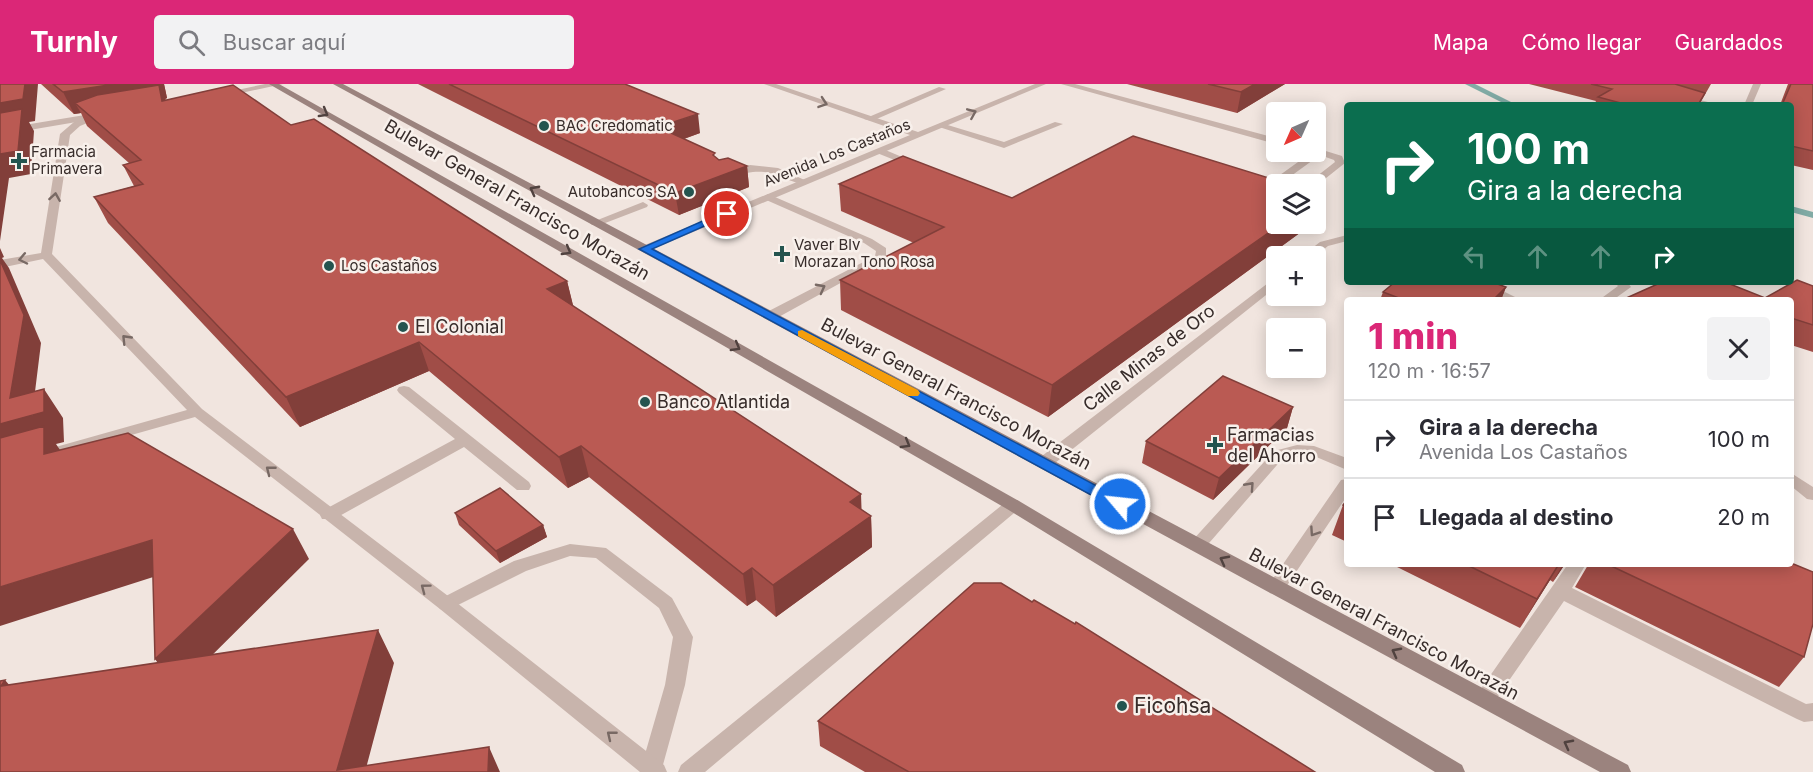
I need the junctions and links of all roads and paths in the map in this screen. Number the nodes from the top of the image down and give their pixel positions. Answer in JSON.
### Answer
{"nodes":[{"id":1,"x":276,"y":84,"type":"edge"},
{"id":2,"x":337,"y":84,"type":"edge"},
{"id":3,"x":771,"y":84,"type":"edge"},
{"id":4,"x":1042,"y":84,"type":"edge"},
{"id":5,"x":1065,"y":84,"type":"edge"},
{"id":6,"x":1757,"y":84,"type":"edge"},
{"id":7,"x":942,"y":89,"type":"dead end"},
{"id":8,"x":1668,"y":95,"type":"edge"},
{"id":9,"x":207,"y":97,"type":"edge"},
{"id":10,"x":1697,"y":102,"type":"edge"},
{"id":11,"x":1749,"y":102,"type":"edge"},
{"id":12,"x":116,"y":112,"type":"edge"},
{"id":13,"x":105,"y":115,"type":"junction"},
{"id":14,"x":869,"y":119,"type":"junction"},
{"id":15,"x":1058,"y":124,"type":"dead end"},
{"id":16,"x":941,"y":126,"type":"junction"},
{"id":17,"x":0,"y":132,"type":"edge"},
{"id":18,"x":918,"y":135,"type":"junction"},
{"id":19,"x":1266,"y":138,"type":"edge"},
{"id":20,"x":880,"y":151,"type":"junction"},
{"id":21,"x":1326,"y":154,"type":"edge"},
{"id":22,"x":1307,"y":162,"type":"edge"},
{"id":23,"x":922,"y":167,"type":"edge"},
{"id":24,"x":1290,"y":174,"type":"edge"},
{"id":25,"x":1326,"y":174,"type":"edge"},
{"id":26,"x":723,"y":175,"type":"edge"},
{"id":27,"x":804,"y":182,"type":"junction"},
{"id":28,"x":768,"y":197,"type":"junction"},
{"id":29,"x":643,"y":205,"type":"dead end"},
{"id":30,"x":596,"y":223,"type":"junction"},
{"id":31,"x":1344,"y":239,"type":"edge"},
{"id":32,"x":1321,"y":246,"type":"edge"},
{"id":33,"x":644,"y":249,"type":"junction"},
{"id":34,"x":46,"y":255,"type":"junction"},
{"id":35,"x":0,"y":264,"type":"edge"},
{"id":36,"x":1482,"y":285,"type":"edge"},
{"id":37,"x":1623,"y":285,"type":"edge"},
{"id":38,"x":1266,"y":289,"type":"edge"},
{"id":39,"x":1508,"y":297,"type":"edge"},
{"id":40,"x":1610,"y":297,"type":"edge"},
{"id":41,"x":770,"y":316,"type":"junction"},
{"id":42,"x":404,"y":390,"type":"dead end"},
{"id":43,"x":197,"y":412,"type":"junction"},
{"id":44,"x":465,"y":440,"type":"junction"},
{"id":45,"x":33,"y":458,"type":"edge"},
{"id":46,"x":1044,"y":463,"type":"junction"},
{"id":47,"x":1344,"y":464,"type":"edge"},
{"id":48,"x":1794,"y":480,"type":"edge"},
{"id":49,"x":523,"y":486,"type":"dead end"},
{"id":50,"x":1344,"y":488,"type":"edge"},
{"id":51,"x":1813,"y":495,"type":"edge"},
{"id":52,"x":1013,"y":505,"type":"junction"},
{"id":53,"x":328,"y":515,"type":"junction"},
{"id":54,"x":1197,"y":546,"type":"junction"},
{"id":55,"x":1575,"y":567,"type":"edge"},
{"id":56,"x":1276,"y":588,"type":"junction"},
{"id":57,"x":1561,"y":591,"type":"junction"},
{"id":58,"x":446,"y":604,"type":"junction"},
{"id":59,"x":1485,"y":699,"type":"junction"},
{"id":60,"x":1813,"y":712,"type":"edge"},
{"id":61,"x":654,"y":770,"type":"edge"},
{"id":62,"x":689,"y":772,"type":"edge"},
{"id":63,"x":1454,"y":772,"type":"edge"},
{"id":64,"x":1620,"y":772,"type":"edge"}],
"edges":[{"from":1,"to":9,"type":"street"},
{"from":1,"to":52,"type":"main road","name":"Bulevar General Francisco Morazán","one_way":true},
{"from":30,"to":2,"type":"main road","name":"Bulevar General Francisco Morazán","one_way":true},
{"from":3,"to":14,"type":"street","one_way":true},
{"from":16,"to":4,"type":"street","name":"Avenida Los Castaños","one_way":true},
{"from":5,"to":19,"type":"street"},
{"from":6,"to":11,"type":"street"},
{"from":7,"to":14,"type":"street"},
{"from":8,"to":10,"type":"street"},
{"from":12,"to":13,"type":"street"},
{"from":13,"to":17,"type":"street"},
{"from":34,"to":13,"type":"street","one_way":true},
{"from":14,"to":18,"type":"street"},
{"from":15,"to":16,"type":"street"},
{"from":16,"to":18,"type":"street","name":"Avenida Los Castaños"},
{"from":18,"to":20,"type":"street","name":"Avenida Los Castaños"},
{"from":20,"to":23,"type":"street"},
{"from":20,"to":27,"type":"street","name":"Avenida Los Castaños"},
{"from":21,"to":25,"type":"street"},
{"from":22,"to":24,"type":"street"},
{"from":26,"to":27,"type":"street"},
{"from":27,"to":28,"type":"street","name":"Avenida Los Castaños"},
{"from":28,"to":33,"type":"street","name":"Avenida Los Castaños"},
{"from":41,"to":28,"type":"street","one_way":true},
{"from":29,"to":30,"type":"street"},
{"from":30,"to":33,"type":"main road","name":"Bulevar General Francisco Morazán"},
{"from":31,"to":32,"type":"street"},
{"from":33,"to":41,"type":"main road","name":"Bulevar General Francisco Morazán"},
{"from":34,"to":35,"type":"street","one_way":true},
{"from":43,"to":34,"type":"street","one_way":true},
{"from":36,"to":39,"type":"street"},
{"from":37,"to":40,"type":"street"},
{"from":38,"to":46,"type":"street","name":"Calle Minas de Oro"},
{"from":41,"to":46,"type":"main road","name":"Bulevar General Francisco Morazán"},
{"from":42,"to":44,"type":"street"},
{"from":43,"to":45,"type":"street"},
{"from":53,"to":43,"type":"street","one_way":true},
{"from":44,"to":49,"type":"street"},
{"from":44,"to":53,"type":"street"},
{"from":46,"to":54,"type":"main road","name":"Bulevar General Francisco Morazán"},
{"from":54,"to":47,"type":"street","one_way":true},
{"from":48,"to":51,"type":"street"},
{"from":50,"to":56,"type":"street","one_way":true},
{"from":52,"to":62,"type":"street"},
{"from":52,"to":63,"type":"main road","name":"Bulevar General Francisco Morazán"},
{"from":58,"to":53,"type":"street","one_way":true},
{"from":56,"to":54,"type":"main road","name":"Bulevar General Francisco Morazán","one_way":true},
{"from":55,"to":57,"type":"street"},
{"from":59,"to":56,"type":"main road","name":"Bulevar General Francisco Morazán","one_way":true},
{"from":57,"to":59,"type":"street"},
{"from":57,"to":60,"type":"street"},
{"from":61,"to":58,"type":"street","one_way":true},
{"from":58,"to":61,"type":"street"},
{"from":64,"to":59,"type":"main road","name":"Bulevar General Francisco Morazán","one_way":true}]}
